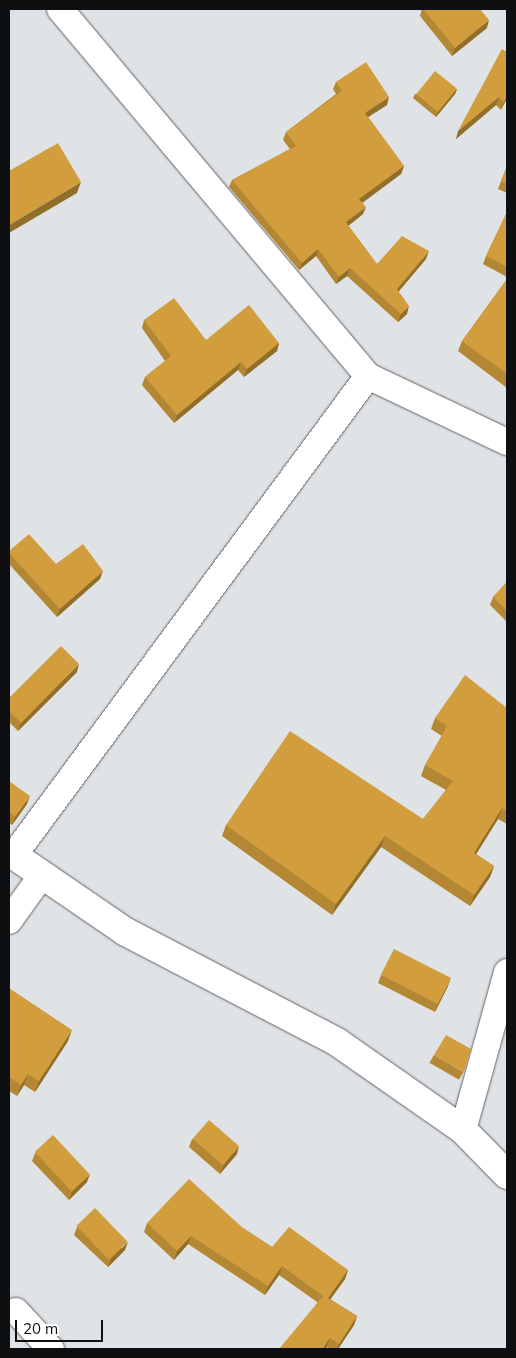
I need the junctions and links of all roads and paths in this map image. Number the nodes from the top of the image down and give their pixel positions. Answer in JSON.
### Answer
{"nodes":[{"id":1,"x":60,"y":9,"type":"edge"},
{"id":2,"x":368,"y":376,"type":"junction"},
{"id":3,"x":507,"y":442,"type":"edge"},
{"id":4,"x":11,"y":853,"type":"edge"},
{"id":5,"x":42,"y":875,"type":"junction"},
{"id":6,"x":9,"y":921,"type":"edge"},
{"id":7,"x":507,"y":972,"type":"edge"},
{"id":8,"x":463,"y":1130,"type":"junction"},
{"id":9,"x":507,"y":1175,"type":"edge"},
{"id":10,"x":16,"y":1312,"type":"dead end"},
{"id":11,"x":51,"y":1349,"type":"edge"}],
"edges":[{"from":1,"to":2,"type":"street"},
{"from":2,"to":3,"type":"street"},
{"from":2,"to":4,"type":"street"},
{"from":4,"to":5,"type":"street"},
{"from":5,"to":6,"type":"street"},
{"from":5,"to":8,"type":"street"},
{"from":7,"to":8,"type":"street"},
{"from":8,"to":9,"type":"street"},
{"from":10,"to":11,"type":"street"}]}
